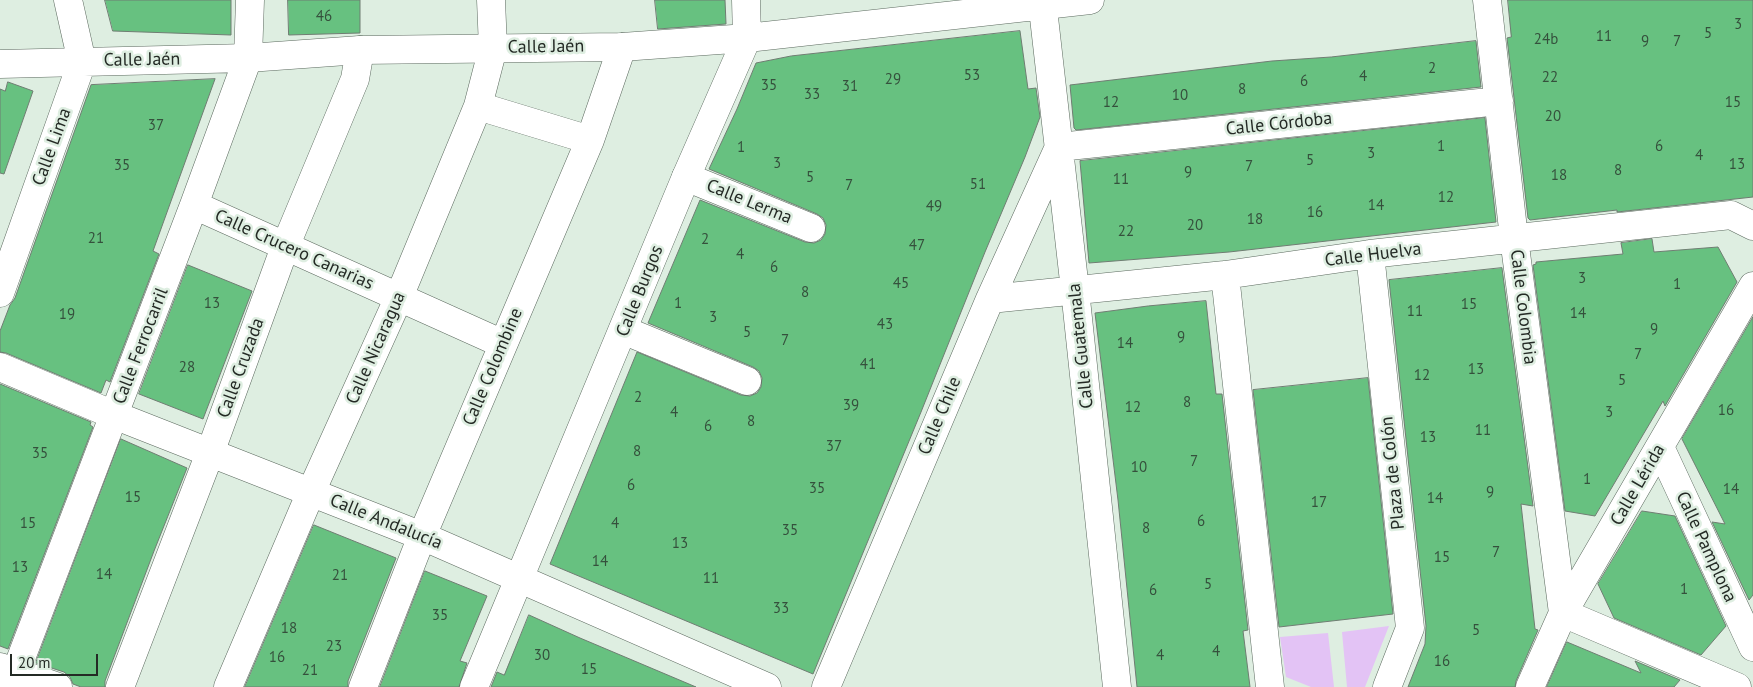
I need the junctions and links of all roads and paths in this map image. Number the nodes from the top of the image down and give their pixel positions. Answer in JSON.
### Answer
{"nodes":[{"id":1,"x":68,"y":0,"type":"edge"},
{"id":2,"x":250,"y":0,"type":"edge"},
{"id":3,"x":491,"y":0,"type":"edge"},
{"id":4,"x":746,"y":0,"type":"edge"},
{"id":5,"x":1090,"y":0,"type":"edge"},
{"id":6,"x":1487,"y":0,"type":"edge"},
{"id":7,"x":1042,"y":3,"type":"edge"},
{"id":8,"x":747,"y":38,"type":"junction"},
{"id":9,"x":622,"y":46,"type":"junction"},
{"id":10,"x":493,"y":48,"type":"junction"},
{"id":11,"x":360,"y":50,"type":"junction"},
{"id":12,"x":248,"y":58,"type":"junction"},
{"id":13,"x":82,"y":62,"type":"junction"},
{"id":14,"x":0,"y":64,"type":"edge"},
{"id":15,"x":1499,"y":101,"type":"junction"},
{"id":16,"x":478,"y":106,"type":"junction"},
{"id":17,"x":590,"y":140,"type":"junction"},
{"id":18,"x":1059,"y":147,"type":"junction"},
{"id":19,"x":686,"y":177,"type":"junction"},
{"id":20,"x":194,"y":205,"type":"junction"},
{"id":21,"x":1753,"y":226,"type":"edge"},
{"id":22,"x":811,"y":228,"type":"dead end"},
{"id":23,"x":1514,"y":238,"type":"junction"},
{"id":24,"x":285,"y":247,"type":"junction"},
{"id":25,"x":1370,"y":254,"type":"junction"},
{"id":26,"x":1225,"y":275,"type":"junction"},
{"id":27,"x":1753,"y":286,"type":"edge"},
{"id":28,"x":1075,"y":290,"type":"junction"},
{"id":29,"x":0,"y":293,"type":"edge"},
{"id":30,"x":399,"y":298,"type":"junction"},
{"id":31,"x":990,"y":299,"type":"junction"},
{"id":32,"x":623,"y":330,"type":"junction"},
{"id":33,"x":503,"y":344,"type":"junction"},
{"id":34,"x":0,"y":367,"type":"edge"},
{"id":35,"x":747,"y":381,"type":"dead end"},
{"id":36,"x":114,"y":415,"type":"junction"},
{"id":37,"x":1660,"y":447,"type":"junction"},
{"id":38,"x":210,"y":453,"type":"junction"},
{"id":39,"x":311,"y":492,"type":"junction"},
{"id":40,"x":422,"y":536,"type":"junction"},
{"id":41,"x":520,"y":580,"type":"junction"},
{"id":42,"x":1563,"y":614,"type":"junction"},
{"id":43,"x":1753,"y":647,"type":"edge"},
{"id":44,"x":9,"y":675,"type":"edge"},
{"id":45,"x":58,"y":687,"type":"edge"},
{"id":46,"x":120,"y":687,"type":"edge"},
{"id":47,"x":228,"y":687,"type":"edge"},
{"id":48,"x":363,"y":687,"type":"edge"},
{"id":49,"x":474,"y":687,"type":"edge"},
{"id":50,"x":768,"y":687,"type":"edge"},
{"id":51,"x":826,"y":687,"type":"edge"},
{"id":52,"x":1116,"y":687,"type":"edge"},
{"id":53,"x":1270,"y":687,"type":"edge"},
{"id":54,"x":1387,"y":687,"type":"edge"},
{"id":55,"x":1530,"y":687,"type":"edge"},
{"id":56,"x":1737,"y":687,"type":"edge"}],
"edges":[{"from":1,"to":13,"type":"street"},
{"from":2,"to":12,"type":"street","name":"Calle Ferrocarril"},
{"from":3,"to":10,"type":"street","name":"Calle Nicaragua"},
{"from":4,"to":8,"type":"street","name":"Calle Burgos"},
{"from":5,"to":7,"type":"street","name":"Calle Jaén"},
{"from":6,"to":15,"type":"street","name":"Calle Colombia"},
{"from":7,"to":8,"type":"street","name":"Calle Jaén"},
{"from":7,"to":18,"type":"street","name":"Calle Guatemala"},
{"from":8,"to":9,"type":"street","name":"Calle Jaén"},
{"from":8,"to":19,"type":"street","name":"Calle Burgos"},
{"from":9,"to":10,"type":"street","name":"Calle Jaén"},
{"from":9,"to":17,"type":"street","name":"Calle Colombine"},
{"from":10,"to":11,"type":"street","name":"Calle Jaén"},
{"from":10,"to":16,"type":"street","name":"Calle Nicaragua"},
{"from":11,"to":12,"type":"street","name":"Calle Jaén"},
{"from":11,"to":24,"type":"street","name":"Calle Cruzada"},
{"from":12,"to":13,"type":"street","name":"Calle Jaén"},
{"from":12,"to":20,"type":"street","name":"Calle Ferrocarril"},
{"from":13,"to":14,"type":"street","name":"Calle Jaén"},
{"from":13,"to":29,"type":"street","name":"Calle Lima"},
{"from":15,"to":18,"type":"street","name":"Calle Córdoba"},
{"from":15,"to":23,"type":"street","name":"Calle Colombia"},
{"from":16,"to":17,"type":"street"},
{"from":16,"to":30,"type":"street","name":"Calle Nicaragua"},
{"from":17,"to":33,"type":"street","name":"Calle Colombine"},
{"from":18,"to":28,"type":"street","name":"Calle Guatemala"},
{"from":18,"to":31,"type":"street","name":"Calle Chile"},
{"from":19,"to":22,"type":"street","name":"Calle Lerma"},
{"from":19,"to":32,"type":"street","name":"Calle Burgos"},
{"from":20,"to":24,"type":"street","name":"Calle Crucero Canarias"},
{"from":20,"to":36,"type":"street","name":"Calle Ferrocarril"},
{"from":21,"to":23,"type":"street","name":"Calle Huelva"},
{"from":23,"to":25,"type":"street","name":"Calle Huelva"},
{"from":23,"to":42,"type":"street","name":"Calle Colombia"},
{"from":24,"to":30,"type":"street","name":"Calle Crucero Canarias"},
{"from":24,"to":38,"type":"street","name":"Calle Cruzada"},
{"from":25,"to":26,"type":"street","name":"Calle Huelva"},
{"from":25,"to":54,"type":"street","name":"Plaza de Colón"},
{"from":26,"to":28,"type":"street","name":"Calle Huelva"},
{"from":26,"to":53,"type":"street"},
{"from":27,"to":37,"type":"street","name":"Calle Lérida"},
{"from":28,"to":31,"type":"street","name":"Calle Huelva"},
{"from":28,"to":52,"type":"street","name":"Calle Guatemala"},
{"from":30,"to":33,"type":"street","name":"Calle Crucero Canarias"},
{"from":30,"to":39,"type":"street","name":"Calle Nicaragua"},
{"from":31,"to":51,"type":"street","name":"Calle Chile"},
{"from":32,"to":35,"type":"street"},
{"from":32,"to":41,"type":"street","name":"Calle Burgos"},
{"from":33,"to":40,"type":"street","name":"Calle Colombine"},
{"from":34,"to":36,"type":"street","name":"Calle Andalucía"},
{"from":36,"to":38,"type":"street","name":"Calle Andalucía"},
{"from":36,"to":44,"type":"street","name":"Calle Ferrocarril"},
{"from":37,"to":42,"type":"street","name":"Calle Lérida"},
{"from":37,"to":43,"type":"street","name":"Calle Pamplona"},
{"from":38,"to":39,"type":"street","name":"Calle Andalucía"},
{"from":38,"to":46,"type":"street","name":"Calle Cruzada"},
{"from":39,"to":40,"type":"street","name":"Calle Andalucía"},
{"from":39,"to":47,"type":"street","name":"Calle Nicaragua"},
{"from":40,"to":41,"type":"street","name":"Calle Andalucía"},
{"from":40,"to":48,"type":"street","name":"Calle Colombine"},
{"from":41,"to":49,"type":"street","name":"Calle Burgos"},
{"from":41,"to":50,"type":"street","name":"Calle Andalucía"},
{"from":42,"to":55,"type":"street","name":"Calle Lérida"},
{"from":42,"to":56,"type":"street"},
{"from":44,"to":45,"type":"street"}]}
